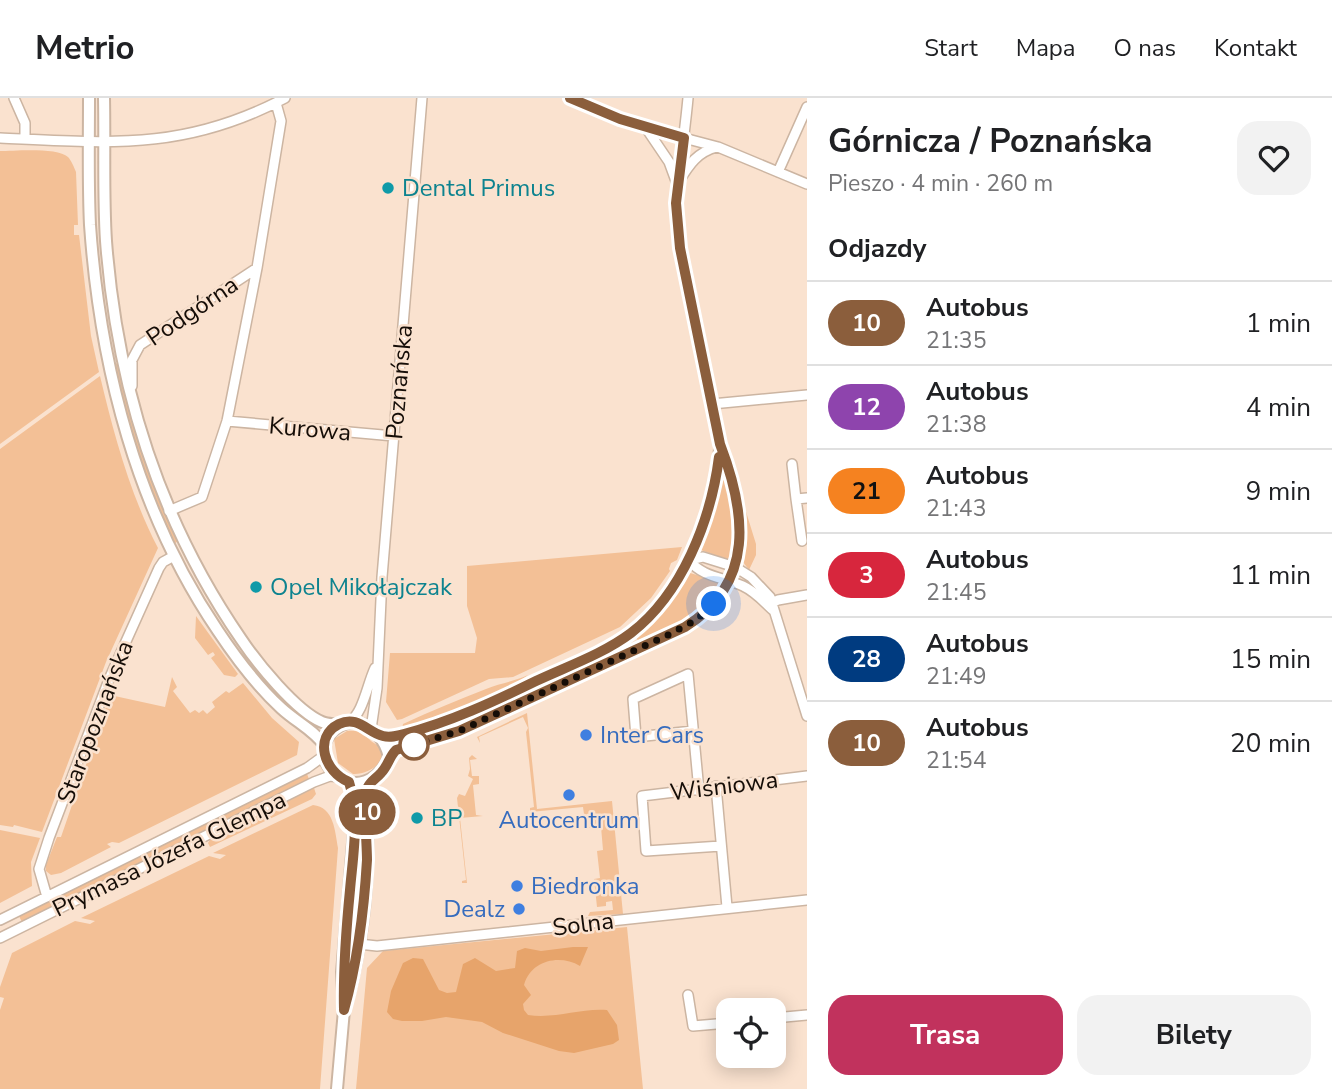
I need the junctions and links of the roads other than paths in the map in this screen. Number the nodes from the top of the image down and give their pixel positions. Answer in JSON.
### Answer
{"nodes":[{"id":1,"x":14,"y":98,"type":"edge"},
{"id":2,"x":89,"y":98,"type":"edge"},
{"id":3,"x":104,"y":98,"type":"edge"},
{"id":4,"x":422,"y":98,"type":"edge"},
{"id":5,"x":570,"y":98,"type":"edge"},
{"id":6,"x":688,"y":98,"type":"edge"},
{"id":7,"x":281,"y":100,"type":"edge"},
{"id":8,"x":807,"y":107,"type":"edge"},
{"id":9,"x":646,"y":128,"type":"junction"},
{"id":10,"x":0,"y":138,"type":"edge"},
{"id":11,"x":684,"y":138,"type":"junction"},
{"id":12,"x":25,"y":139,"type":"junction"},
{"id":13,"x":90,"y":142,"type":"junction"},
{"id":14,"x":104,"y":142,"type":"junction"},
{"id":15,"x":718,"y":147,"type":"junction"},
{"id":16,"x":778,"y":172,"type":"junction"},
{"id":17,"x":677,"y":184,"type":"junction"},
{"id":18,"x":807,"y":184,"type":"edge"},
{"id":19,"x":257,"y":268,"type":"junction"},
{"id":20,"x":807,"y":395,"type":"edge"},
{"id":21,"x":132,"y":402,"type":"junction"},
{"id":22,"x":712,"y":404,"type":"junction"},
{"id":23,"x":227,"y":421,"type":"junction"},
{"id":24,"x":394,"y":436,"type":"junction"},
{"id":25,"x":720,"y":444,"type":"junction"},
{"id":26,"x":792,"y":464,"type":"dead end"},
{"id":27,"x":807,"y":498,"type":"edge"},
{"id":28,"x":796,"y":499,"type":"junction"},
{"id":29,"x":169,"y":511,"type":"junction"},
{"id":30,"x":802,"y":541,"type":"dead end"},
{"id":31,"x":174,"y":556,"type":"junction"},
{"id":32,"x":689,"y":559,"type":"junction"},
{"id":33,"x":735,"y":567,"type":"junction"},
{"id":34,"x":729,"y":581,"type":"junction"},
{"id":35,"x":807,"y":595,"type":"edge"},
{"id":36,"x":771,"y":606,"type":"junction"},
{"id":37,"x":376,"y":667,"type":"junction"},
{"id":38,"x":807,"y":716,"type":"edge"},
{"id":39,"x":343,"y":723,"type":"junction"},
{"id":40,"x":373,"y":731,"type":"junction"},
{"id":41,"x":693,"y":732,"type":"junction"},
{"id":42,"x":325,"y":751,"type":"junction"},
{"id":43,"x":389,"y":757,"type":"junction"},
{"id":44,"x":807,"y":776,"type":"edge"},
{"id":45,"x":373,"y":779,"type":"junction"},
{"id":46,"x":344,"y":780,"type":"junction"},
{"id":47,"x":716,"y":786,"type":"junction"},
{"id":48,"x":699,"y":791,"type":"junction"},
{"id":49,"x":721,"y":846,"type":"junction"},
{"id":50,"x":47,"y":897,"type":"junction"},
{"id":51,"x":807,"y":900,"type":"edge"},
{"id":52,"x":727,"y":907,"type":"junction"},
{"id":53,"x":0,"y":920,"type":"edge"},
{"id":54,"x":346,"y":933,"type":"junction"},
{"id":55,"x":0,"y":938,"type":"edge"},
{"id":56,"x":359,"y":944,"type":"junction"},
{"id":57,"x":688,"y":995,"type":"dead end"},
{"id":58,"x":344,"y":1010,"type":"junction"},
{"id":59,"x":807,"y":1015,"type":"edge"},
{"id":60,"x":786,"y":1017,"type":"edge"},
{"id":61,"x":716,"y":1024,"type":"edge"},
{"id":62,"x":337,"y":1089,"type":"edge"}],
"edges":[{"from":1,"to":12,"type":"street"},
{"from":2,"to":13,"type":"main road"},
{"from":3,"to":14,"type":"main road"},
{"from":4,"to":24,"type":"street","name":"Poznańska"},
{"from":5,"to":9,"type":"street"},
{"from":6,"to":11,"type":"street"},
{"from":7,"to":14,"type":"street"},
{"from":7,"to":19,"type":"street"},
{"from":8,"to":16,"type":"street"},
{"from":9,"to":11,"type":"street"},
{"from":9,"to":17,"type":"street"},
{"from":10,"to":12,"type":"street"},
{"from":11,"to":15,"type":"street"},
{"from":11,"to":17,"type":"street"},
{"from":12,"to":13,"type":"street"},
{"from":13,"to":14,"type":"street"},
{"from":13,"to":31,"type":"main road"},
{"from":14,"to":21,"type":"main road"},
{"from":15,"to":16,"type":"street"},
{"from":15,"to":17,"type":"street"},
{"from":16,"to":18,"type":"street"},
{"from":17,"to":22,"type":"street"},
{"from":19,"to":21,"type":"street","name":"Podgórna"},
{"from":19,"to":23,"type":"street"},
{"from":20,"to":22,"type":"street"},
{"from":21,"to":29,"type":"main road"},
{"from":22,"to":25,"type":"street"},
{"from":23,"to":24,"type":"street","name":"Kurowa"},
{"from":23,"to":29,"type":"street"},
{"from":24,"to":37,"type":"street","name":"Poznańska"},
{"from":25,"to":32,"type":"street"},
{"from":25,"to":33,"type":"street"},
{"from":26,"to":28,"type":"street"},
{"from":27,"to":28,"type":"street"},
{"from":28,"to":30,"type":"street"},
{"from":29,"to":39,"type":"main road"},
{"from":31,"to":42,"type":"main road"},
{"from":31,"to":50,"type":"street","name":"Staropoznańska"},
{"from":32,"to":33,"type":"street"},
{"from":32,"to":34,"type":"street"},
{"from":32,"to":40,"type":"street"},
{"from":33,"to":34,"type":"street"},
{"from":33,"to":36,"type":"street"},
{"from":34,"to":36,"type":"street"},
{"from":34,"to":43,"type":"street"},
{"from":35,"to":36,"type":"street"},
{"from":36,"to":38,"type":"street"},
{"from":37,"to":39,"type":"street","name":"Poznańska"},
{"from":37,"to":40,"type":"street","name":"Poznańska"},
{"from":39,"to":40,"type":"main road"},
{"from":39,"to":42,"type":"main road"},
{"from":40,"to":43,"type":"main road"},
{"from":41,"to":41,"type":"street"},
{"from":41,"to":48,"type":"street"},
{"from":42,"to":46,"type":"main road"},
{"from":42,"to":50,"type":"street","name":"Prymasa Józefa Glempa"},
{"from":43,"to":45,"type":"main road"},
{"from":44,"to":47,"type":"street","name":"Wiśniowa"},
{"from":45,"to":46,"type":"main road"},
{"from":45,"to":56,"type":"main road"},
{"from":46,"to":54,"type":"main road"},
{"from":46,"to":55,"type":"street","name":"Prymasa Józefa Glempa"},
{"from":47,"to":48,"type":"street","name":"Wiśniowa"},
{"from":47,"to":49,"type":"street"},
{"from":48,"to":49,"type":"street","name":"Wiśniowa"},
{"from":49,"to":52,"type":"street"},
{"from":50,"to":53,"type":"street","name":"Prymasa Józefa Glempa"},
{"from":51,"to":52,"type":"street","name":"Solna"},
{"from":52,"to":56,"type":"street","name":"Solna"},
{"from":54,"to":56,"type":"street"},
{"from":54,"to":58,"type":"main road"},
{"from":56,"to":58,"type":"main road"},
{"from":57,"to":61,"type":"street"},
{"from":58,"to":62,"type":"main road"},
{"from":59,"to":60,"type":"street"}]}
